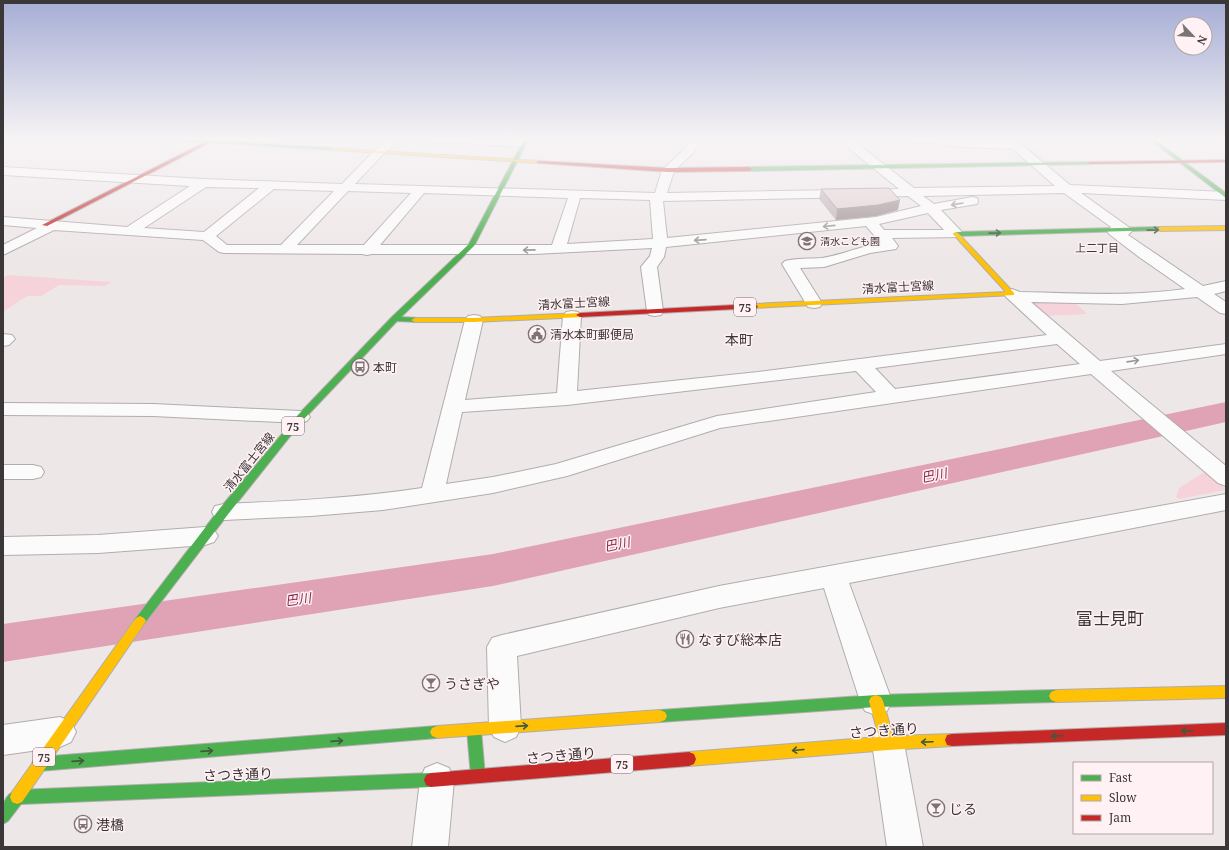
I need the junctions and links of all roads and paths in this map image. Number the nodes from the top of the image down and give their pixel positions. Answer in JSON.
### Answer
{"nodes":[{"id":1,"x":100,"y":178,"type":"edge"},
{"id":2,"x":139,"y":178,"type":"edge"},
{"id":3,"x":353,"y":178,"type":"edge"},
{"id":4,"x":506,"y":178,"type":"edge"},
{"id":5,"x":665,"y":178,"type":"edge"},
{"id":6,"x":893,"y":178,"type":"edge"},
{"id":7,"x":1052,"y":178,"type":"edge"},
{"id":8,"x":1203,"y":178,"type":"edge"},
{"id":9,"x":134,"y":180,"type":"junction"},
{"id":10,"x":203,"y":183,"type":"junction"},
{"id":11,"x":271,"y":185,"type":"junction"},
{"id":12,"x":344,"y":187,"type":"junction"},
{"id":13,"x":420,"y":190,"type":"junction"},
{"id":14,"x":1037,"y":190,"type":"junction"},
{"id":15,"x":1067,"y":190,"type":"junction"},
{"id":16,"x":911,"y":192,"type":"junction"},
{"id":17,"x":499,"y":193,"type":"junction"},
{"id":18,"x":1225,"y":194,"type":"edge"},
{"id":19,"x":575,"y":195,"type":"junction"},
{"id":20,"x":658,"y":197,"type":"junction"},
{"id":21,"x":931,"y":208,"type":"junction"},
{"id":22,"x":3,"y":221,"type":"edge"},
{"id":23,"x":870,"y":222,"type":"junction"},
{"id":24,"x":49,"y":225,"type":"junction"},
{"id":25,"x":1226,"y":228,"type":"edge"},
{"id":26,"x":1119,"y":231,"type":"junction"},
{"id":27,"x":129,"y":232,"type":"junction"},
{"id":28,"x":882,"y":234,"type":"junction"},
{"id":29,"x":956,"y":234,"type":"junction"},
{"id":30,"x":207,"y":236,"type":"junction"},
{"id":31,"x":660,"y":243,"type":"junction"},
{"id":32,"x":558,"y":248,"type":"junction"},
{"id":33,"x":284,"y":250,"type":"junction"},
{"id":34,"x":3,"y":251,"type":"edge"},
{"id":35,"x":367,"y":251,"type":"junction"},
{"id":36,"x":467,"y":251,"type":"junction"},
{"id":37,"x":1226,"y":286,"type":"edge"},
{"id":38,"x":1201,"y":293,"type":"junction"},
{"id":39,"x":1014,"y":296,"type":"junction"},
{"id":40,"x":814,"y":303,"type":"junction"},
{"id":41,"x":1226,"y":309,"type":"edge"},
{"id":42,"x":655,"y":311,"type":"junction"},
{"id":43,"x":572,"y":316,"type":"junction"},
{"id":44,"x":396,"y":319,"type":"junction"},
{"id":45,"x":474,"y":320,"type":"junction"},
{"id":46,"x":1061,"y":338,"type":"junction"},
{"id":47,"x":1226,"y":349,"type":"edge"},
{"id":48,"x":861,"y":365,"type":"junction"},
{"id":49,"x":1096,"y":368,"type":"junction"},
{"id":50,"x":890,"y":396,"type":"junction"},
{"id":51,"x":567,"y":399,"type":"junction"},
{"id":52,"x":453,"y":407,"type":"junction"},
{"id":53,"x":3,"y":409,"type":"edge"},
{"id":54,"x":300,"y":417,"type":"junction"},
{"id":55,"x":3,"y":472,"type":"edge"},
{"id":56,"x":33,"y":472,"type":"dead end"},
{"id":57,"x":1220,"y":473,"type":"edge"},
{"id":58,"x":432,"y":494,"type":"junction"},
{"id":59,"x":1226,"y":502,"type":"edge"},
{"id":60,"x":224,"y":512,"type":"junction"},
{"id":61,"x":202,"y":539,"type":"junction"},
{"id":62,"x":3,"y":546,"type":"edge"},
{"id":63,"x":833,"y":576,"type":"junction"},
{"id":64,"x":1226,"y":692,"type":"edge"},
{"id":65,"x":876,"y":701,"type":"junction"},
{"id":66,"x":65,"y":724,"type":"junction"},
{"id":67,"x":505,"y":728,"type":"junction"},
{"id":68,"x":1226,"y":729,"type":"edge"},
{"id":69,"x":474,"y":730,"type":"junction"},
{"id":70,"x":3,"y":740,"type":"edge"},
{"id":71,"x":888,"y":743,"type":"junction"},
{"id":72,"x":39,"y":764,"type":"junction"},
{"id":73,"x":478,"y":776,"type":"junction"},
{"id":74,"x":437,"y":780,"type":"junction"},
{"id":75,"x":17,"y":797,"type":"junction"},
{"id":76,"x":3,"y":816,"type":"edge"},
{"id":77,"x":430,"y":847,"type":"edge"},
{"id":78,"x":905,"y":847,"type":"edge"}],
"edges":[{"from":1,"to":9,"type":"street"},
{"from":2,"to":9,"type":"main road"},
{"from":3,"to":12,"type":"street"},
{"from":4,"to":17,"type":"main road"},
{"from":5,"to":20,"type":"street"},
{"from":6,"to":16,"type":"street"},
{"from":7,"to":15,"type":"street"},
{"from":8,"to":18,"type":"main road"},
{"from":9,"to":10,"type":"street"},
{"from":9,"to":24,"type":"main road"},
{"from":10,"to":11,"type":"street"},
{"from":10,"to":27,"type":"street"},
{"from":11,"to":12,"type":"street"},
{"from":11,"to":30,"type":"street"},
{"from":12,"to":13,"type":"street"},
{"from":12,"to":33,"type":"street"},
{"from":13,"to":17,"type":"street"},
{"from":13,"to":35,"type":"street"},
{"from":14,"to":15,"type":"street"},
{"from":14,"to":16,"type":"street"},
{"from":14,"to":21,"type":"street","one_way":true},
{"from":15,"to":18,"type":"street"},
{"from":15,"to":26,"type":"street"},
{"from":16,"to":20,"type":"street"},
{"from":16,"to":21,"type":"street"},
{"from":17,"to":19,"type":"street"},
{"from":17,"to":36,"type":"main road"},
{"from":19,"to":20,"type":"street"},
{"from":19,"to":32,"type":"street"},
{"from":20,"to":31,"type":"street"},
{"from":21,"to":23,"type":"street"},
{"from":21,"to":29,"type":"street"},
{"from":22,"to":24,"type":"street"},
{"from":23,"to":28,"type":"street"},
{"from":23,"to":31,"type":"street","one_way":true},
{"from":24,"to":27,"type":"street"},
{"from":24,"to":34,"type":"street"},
{"from":26,"to":25,"type":"main road","one_way":true},
{"from":29,"to":26,"type":"main road","one_way":true},
{"from":26,"to":38,"type":"street"},
{"from":27,"to":30,"type":"street"},
{"from":28,"to":29,"type":"street"},
{"from":28,"to":40,"type":"street"},
{"from":29,"to":39,"type":"main road"},
{"from":30,"to":33,"type":"street"},
{"from":31,"to":32,"type":"street"},
{"from":31,"to":42,"type":"street"},
{"from":32,"to":36,"type":"street","one_way":true},
{"from":33,"to":35,"type":"street"},
{"from":35,"to":36,"type":"street"},
{"from":36,"to":44,"type":"main road"},
{"from":37,"to":38,"type":"street"},
{"from":38,"to":39,"type":"street"},
{"from":38,"to":41,"type":"street"},
{"from":39,"to":40,"type":"main road","name":"清水富士宮線","number":"75"},
{"from":39,"to":46,"type":"street"},
{"from":40,"to":42,"type":"main road","name":"清水富士宮線","number":"75"},
{"from":42,"to":43,"type":"main road","name":"清水富士宮線","number":"75"},
{"from":43,"to":45,"type":"main road","name":"清水富士宮線","number":"75"},
{"from":43,"to":51,"type":"street"},
{"from":44,"to":45,"type":"main road","name":"清水富士宮線","number":"75"},
{"from":44,"to":54,"type":"main road","name":"清水富士宮線","number":"75"},
{"from":45,"to":52,"type":"street"},
{"from":46,"to":48,"type":"street"},
{"from":46,"to":49,"type":"street"},
{"from":49,"to":47,"type":"street","one_way":true},
{"from":48,"to":50,"type":"street"},
{"from":48,"to":51,"type":"street"},
{"from":49,"to":50,"type":"street"},
{"from":49,"to":57,"type":"street"},
{"from":50,"to":58,"type":"street"},
{"from":51,"to":52,"type":"street"},
{"from":52,"to":58,"type":"street"},
{"from":53,"to":54,"type":"street"},
{"from":54,"to":60,"type":"main road","name":"清水富士宮線","number":"75"},
{"from":55,"to":56,"type":"street"},
{"from":58,"to":60,"type":"street"},
{"from":59,"to":63,"type":"street"},
{"from":60,"to":61,"type":"main road","name":"清水富士宮線","number":"75"},
{"from":61,"to":62,"type":"street"},
{"from":61,"to":66,"type":"main road","name":"清水富士宮線","number":"75"},
{"from":63,"to":65,"type":"street"},
{"from":63,"to":67,"type":"street"},
{"from":64,"to":65,"type":"main road","name":"さつき通り","number":"75"},
{"from":67,"to":65,"type":"main road","name":"さつき通り","number":"75","one_way":true},
{"from":65,"to":71,"type":"main road"},
{"from":66,"to":70,"type":"street"},
{"from":66,"to":72,"type":"main road","name":"清水富士宮線","number":"75"},
{"from":67,"to":69,"type":"main road","name":"さつき通り","number":"75"},
{"from":68,"to":71,"type":"main road","name":"さつき通り","number":"75","one_way":true},
{"from":72,"to":69,"type":"main road","name":"さつき通り","number":"75","one_way":true},
{"from":69,"to":73,"type":"main road"},
{"from":71,"to":73,"type":"main road","name":"さつき通り","number":"75","one_way":true},
{"from":71,"to":78,"type":"street"},
{"from":72,"to":75,"type":"main road","name":"清水富士宮線","number":"75"},
{"from":73,"to":74,"type":"main road","name":"さつき通り","number":"75"},
{"from":74,"to":75,"type":"main road","name":"さつき通り","number":"75"},
{"from":74,"to":77,"type":"street"},
{"from":75,"to":76,"type":"main road","name":"清水富士宮線"}]}
